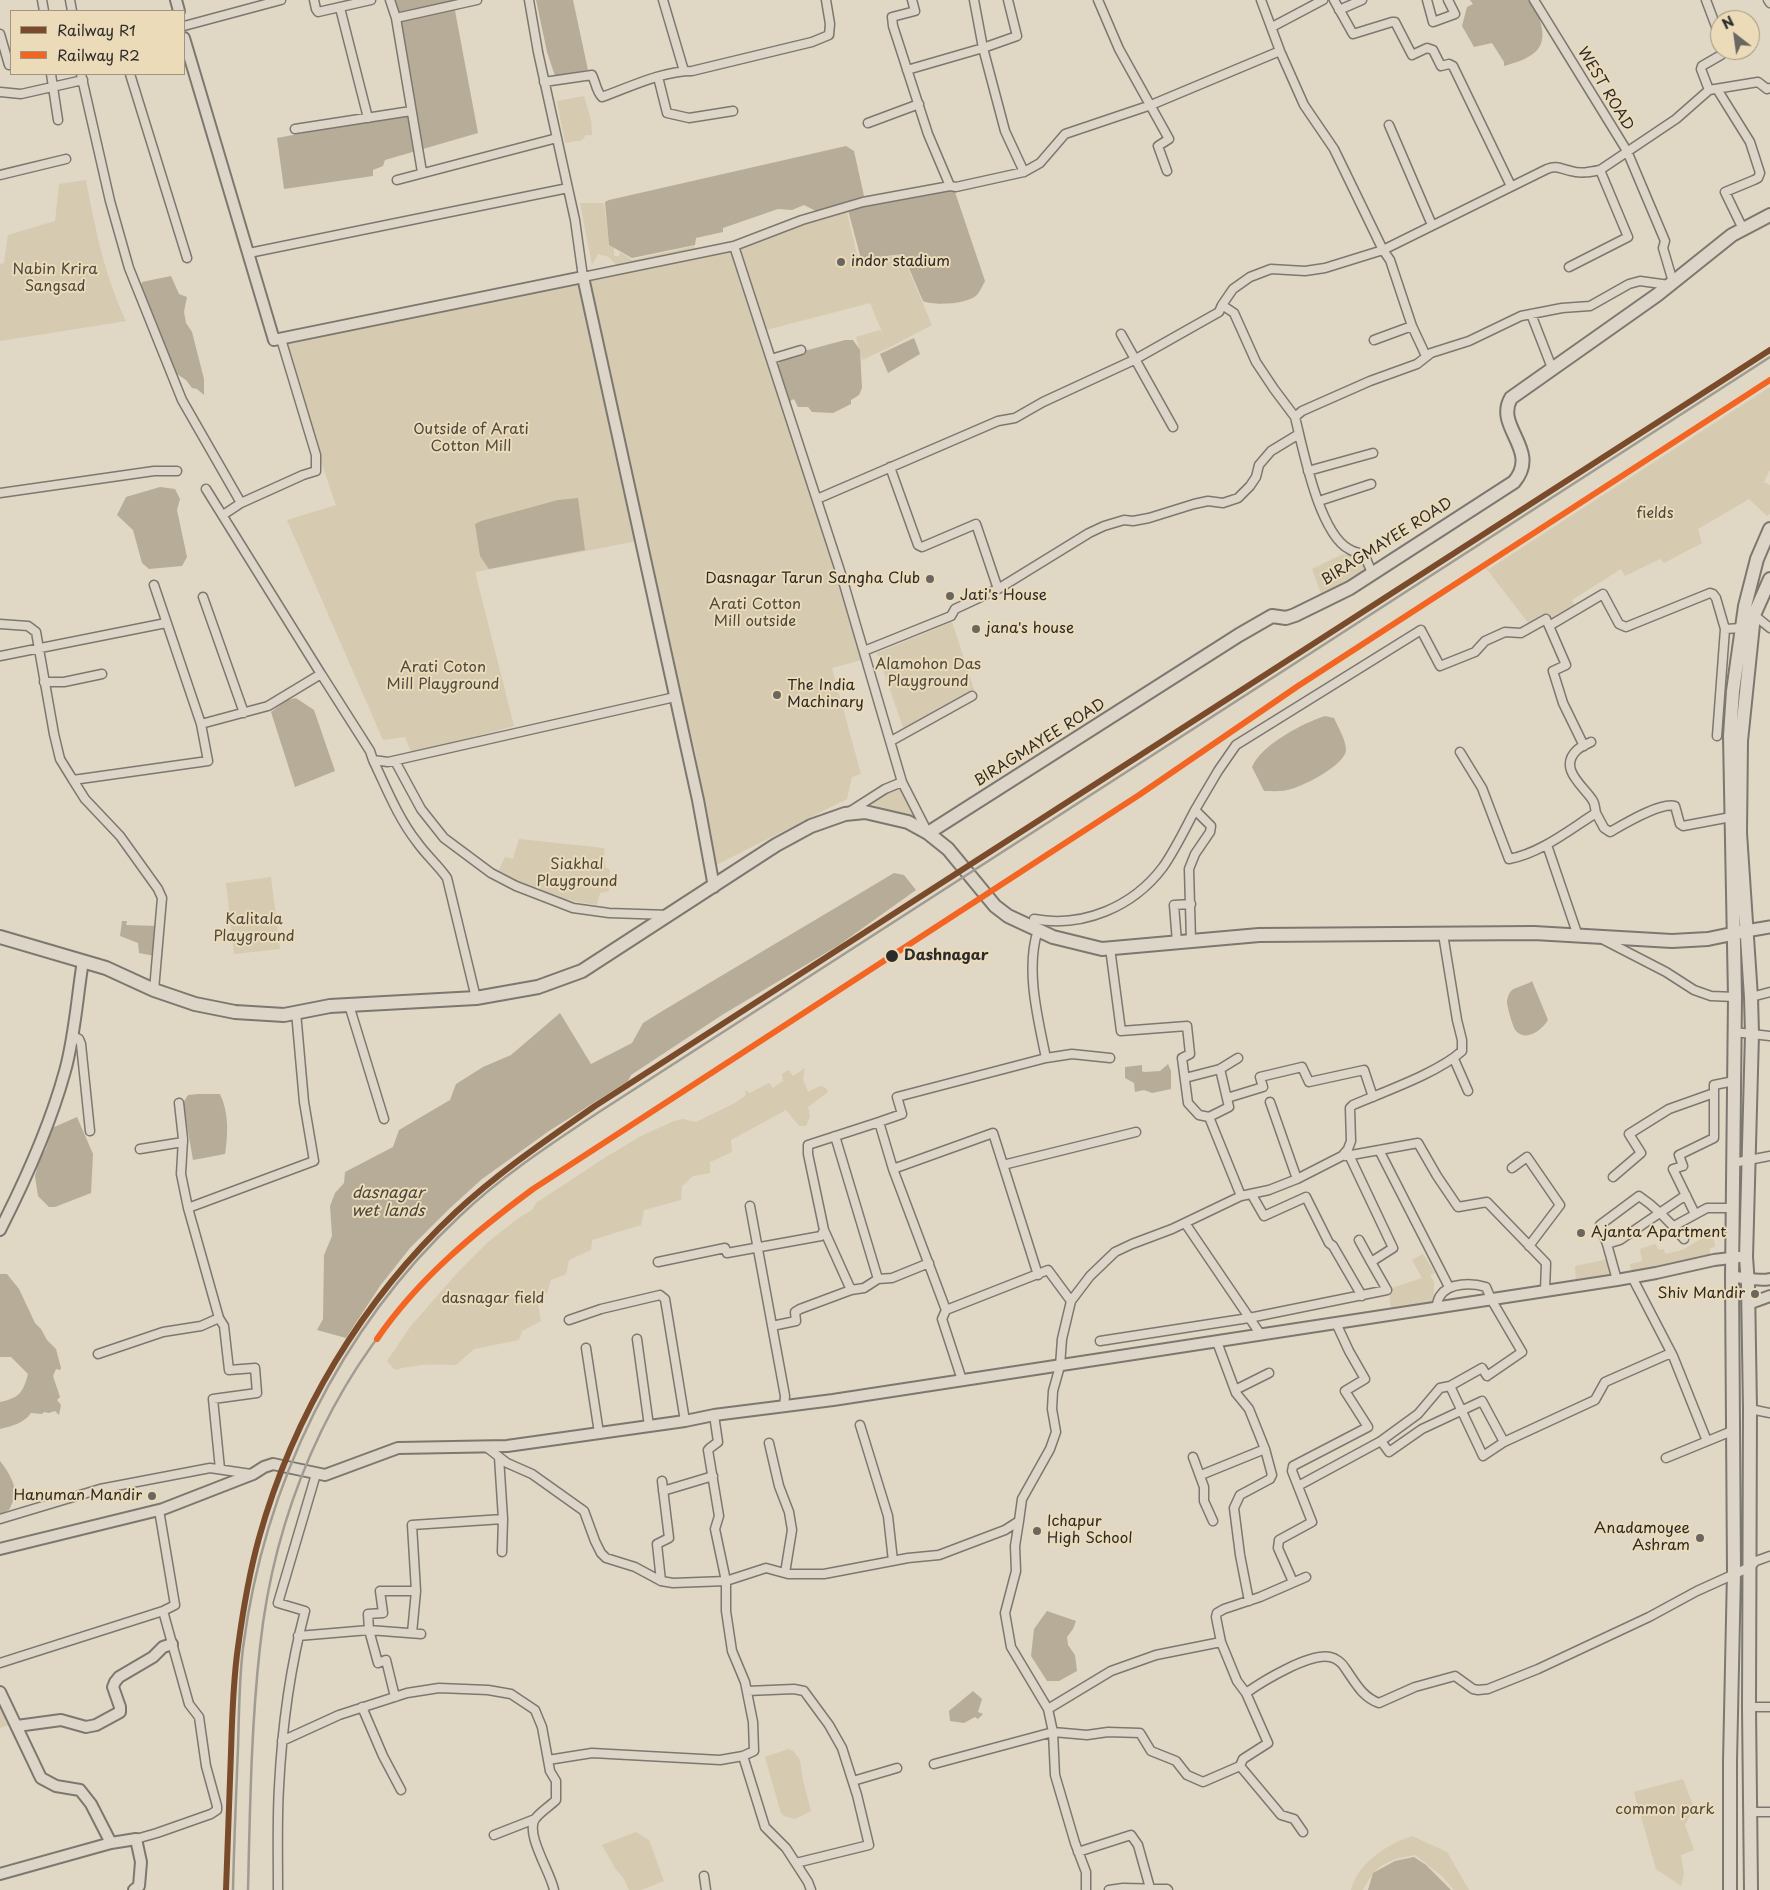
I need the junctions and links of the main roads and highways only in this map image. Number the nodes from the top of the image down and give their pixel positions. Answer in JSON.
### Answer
{"nodes":[{"id":1,"x":1770,"y":215,"type":"edge"},
{"id":2,"x":1770,"y":529,"type":"edge"},
{"id":3,"x":1770,"y":579,"type":"edge"},
{"id":4,"x":928,"y":833,"type":"junction"},
{"id":5,"x":1770,"y":927,"type":"edge"},
{"id":6,"x":1740,"y":932,"type":"junction"},
{"id":7,"x":0,"y":936,"type":"edge"},
{"id":8,"x":1732,"y":1350,"type":"junction"},
{"id":9,"x":1749,"y":1350,"type":"junction"},
{"id":10,"x":1730,"y":1890,"type":"edge"},
{"id":11,"x":1751,"y":1890,"type":"edge"}],
"edges":[{"from":1,"to":4,"type":"main road","name":"BIRAGMAYEE ROAD"},
{"from":2,"to":6,"type":"main road"},
{"from":3,"to":6,"type":"main road"},
{"from":4,"to":6,"type":"main road"},
{"from":4,"to":7,"type":"main road"},
{"from":5,"to":6,"type":"main road"},
{"from":6,"to":8,"type":"main road"},
{"from":6,"to":9,"type":"main road"},
{"from":8,"to":9,"type":"main road"},
{"from":8,"to":10,"type":"main road"},
{"from":9,"to":11,"type":"main road"}]}
